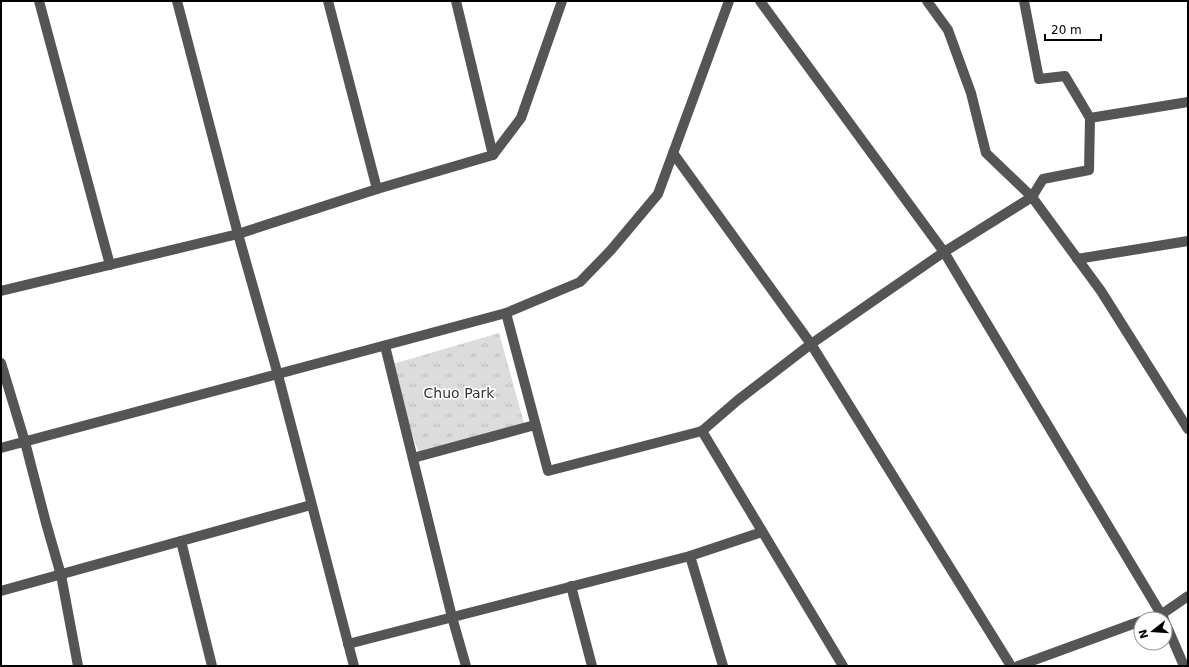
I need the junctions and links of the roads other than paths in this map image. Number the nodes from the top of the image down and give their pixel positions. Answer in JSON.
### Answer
{"nodes":[{"id":1,"x":39,"y":1,"type":"edge"},
{"id":2,"x":177,"y":1,"type":"edge"},
{"id":3,"x":328,"y":1,"type":"edge"},
{"id":4,"x":456,"y":1,"type":"edge"},
{"id":5,"x":562,"y":1,"type":"edge"},
{"id":6,"x":729,"y":1,"type":"edge"},
{"id":7,"x":760,"y":1,"type":"edge"},
{"id":8,"x":927,"y":1,"type":"edge"},
{"id":9,"x":1024,"y":1,"type":"edge"},
{"id":10,"x":1188,"y":102,"type":"edge"},
{"id":11,"x":1090,"y":118,"type":"junction"},
{"id":12,"x":673,"y":152,"type":"junction"},
{"id":13,"x":493,"y":155,"type":"junction"},
{"id":14,"x":377,"y":190,"type":"junction"},
{"id":15,"x":1032,"y":197,"type":"junction"},
{"id":16,"x":238,"y":234,"type":"junction"},
{"id":17,"x":1188,"y":241,"type":"edge"},
{"id":18,"x":944,"y":252,"type":"junction"},
{"id":19,"x":1077,"y":259,"type":"junction"},
{"id":20,"x":110,"y":265,"type":"junction"},
{"id":21,"x":1,"y":291,"type":"edge"},
{"id":22,"x":506,"y":314,"type":"junction"},
{"id":23,"x":810,"y":344,"type":"junction"},
{"id":24,"x":385,"y":346,"type":"junction"},
{"id":25,"x":1,"y":363,"type":"edge"},
{"id":26,"x":278,"y":375,"type":"junction"},
{"id":27,"x":535,"y":425,"type":"junction"},
{"id":28,"x":1188,"y":429,"type":"edge"},
{"id":29,"x":702,"y":431,"type":"junction"},
{"id":30,"x":25,"y":442,"type":"junction"},
{"id":31,"x":1,"y":448,"type":"edge"},
{"id":32,"x":413,"y":458,"type":"junction"},
{"id":33,"x":311,"y":505,"type":"junction"},
{"id":34,"x":762,"y":532,"type":"junction"},
{"id":35,"x":181,"y":541,"type":"junction"},
{"id":36,"x":690,"y":556,"type":"junction"},
{"id":37,"x":61,"y":575,"type":"junction"},
{"id":38,"x":571,"y":586,"type":"junction"},
{"id":39,"x":1,"y":591,"type":"edge"},
{"id":40,"x":1188,"y":596,"type":"edge"},
{"id":41,"x":1160,"y":611,"type":"edge"},
{"id":42,"x":1172,"y":611,"type":"edge"},
{"id":43,"x":452,"y":617,"type":"junction"},
{"id":44,"x":1133,"y":624,"type":"edge"},
{"id":45,"x":1173,"y":640,"type":"edge"},
{"id":46,"x":348,"y":644,"type":"junction"},
{"id":47,"x":78,"y":666,"type":"edge"},
{"id":48,"x":212,"y":666,"type":"edge"},
{"id":49,"x":354,"y":666,"type":"edge"},
{"id":50,"x":466,"y":666,"type":"edge"},
{"id":51,"x":592,"y":666,"type":"edge"},
{"id":52,"x":723,"y":666,"type":"edge"},
{"id":53,"x":843,"y":666,"type":"edge"},
{"id":54,"x":1011,"y":666,"type":"edge"},
{"id":55,"x":1018,"y":666,"type":"edge"},
{"id":56,"x":1184,"y":666,"type":"edge"}],
"edges":[{"from":1,"to":20,"type":"street"},
{"from":2,"to":16,"type":"street"},
{"from":3,"to":14,"type":"street"},
{"from":4,"to":13,"type":"street"},
{"from":5,"to":13,"type":"street"},
{"from":6,"to":12,"type":"street"},
{"from":7,"to":18,"type":"street"},
{"from":8,"to":15,"type":"street"},
{"from":9,"to":11,"type":"street"},
{"from":10,"to":11,"type":"street"},
{"from":11,"to":15,"type":"street"},
{"from":12,"to":22,"type":"street"},
{"from":12,"to":23,"type":"street"},
{"from":13,"to":14,"type":"street"},
{"from":14,"to":16,"type":"street"},
{"from":15,"to":18,"type":"street"},
{"from":15,"to":19,"type":"street"},
{"from":16,"to":20,"type":"street"},
{"from":16,"to":26,"type":"street"},
{"from":17,"to":19,"type":"street"},
{"from":18,"to":23,"type":"street"},
{"from":18,"to":41,"type":"street"},
{"from":19,"to":28,"type":"street"},
{"from":20,"to":21,"type":"street"},
{"from":22,"to":24,"type":"street"},
{"from":22,"to":27,"type":"street"},
{"from":23,"to":29,"type":"street"},
{"from":23,"to":54,"type":"street"},
{"from":24,"to":26,"type":"street"},
{"from":24,"to":32,"type":"street"},
{"from":25,"to":30,"type":"street"},
{"from":26,"to":30,"type":"street"},
{"from":26,"to":33,"type":"street"},
{"from":27,"to":29,"type":"street"},
{"from":27,"to":32,"type":"street"},
{"from":29,"to":34,"type":"street"},
{"from":30,"to":31,"type":"street"},
{"from":30,"to":37,"type":"street"},
{"from":32,"to":43,"type":"street"},
{"from":33,"to":35,"type":"street"},
{"from":33,"to":46,"type":"street"},
{"from":34,"to":36,"type":"street"},
{"from":34,"to":53,"type":"street"},
{"from":35,"to":37,"type":"street"},
{"from":35,"to":48,"type":"street"},
{"from":36,"to":38,"type":"street"},
{"from":36,"to":52,"type":"street"},
{"from":37,"to":39,"type":"street"},
{"from":37,"to":47,"type":"street"},
{"from":38,"to":43,"type":"street"},
{"from":38,"to":51,"type":"street"},
{"from":40,"to":42,"type":"street"},
{"from":43,"to":46,"type":"street"},
{"from":43,"to":50,"type":"street"},
{"from":44,"to":55,"type":"street"},
{"from":45,"to":56,"type":"street"},
{"from":46,"to":49,"type":"street"}]}
